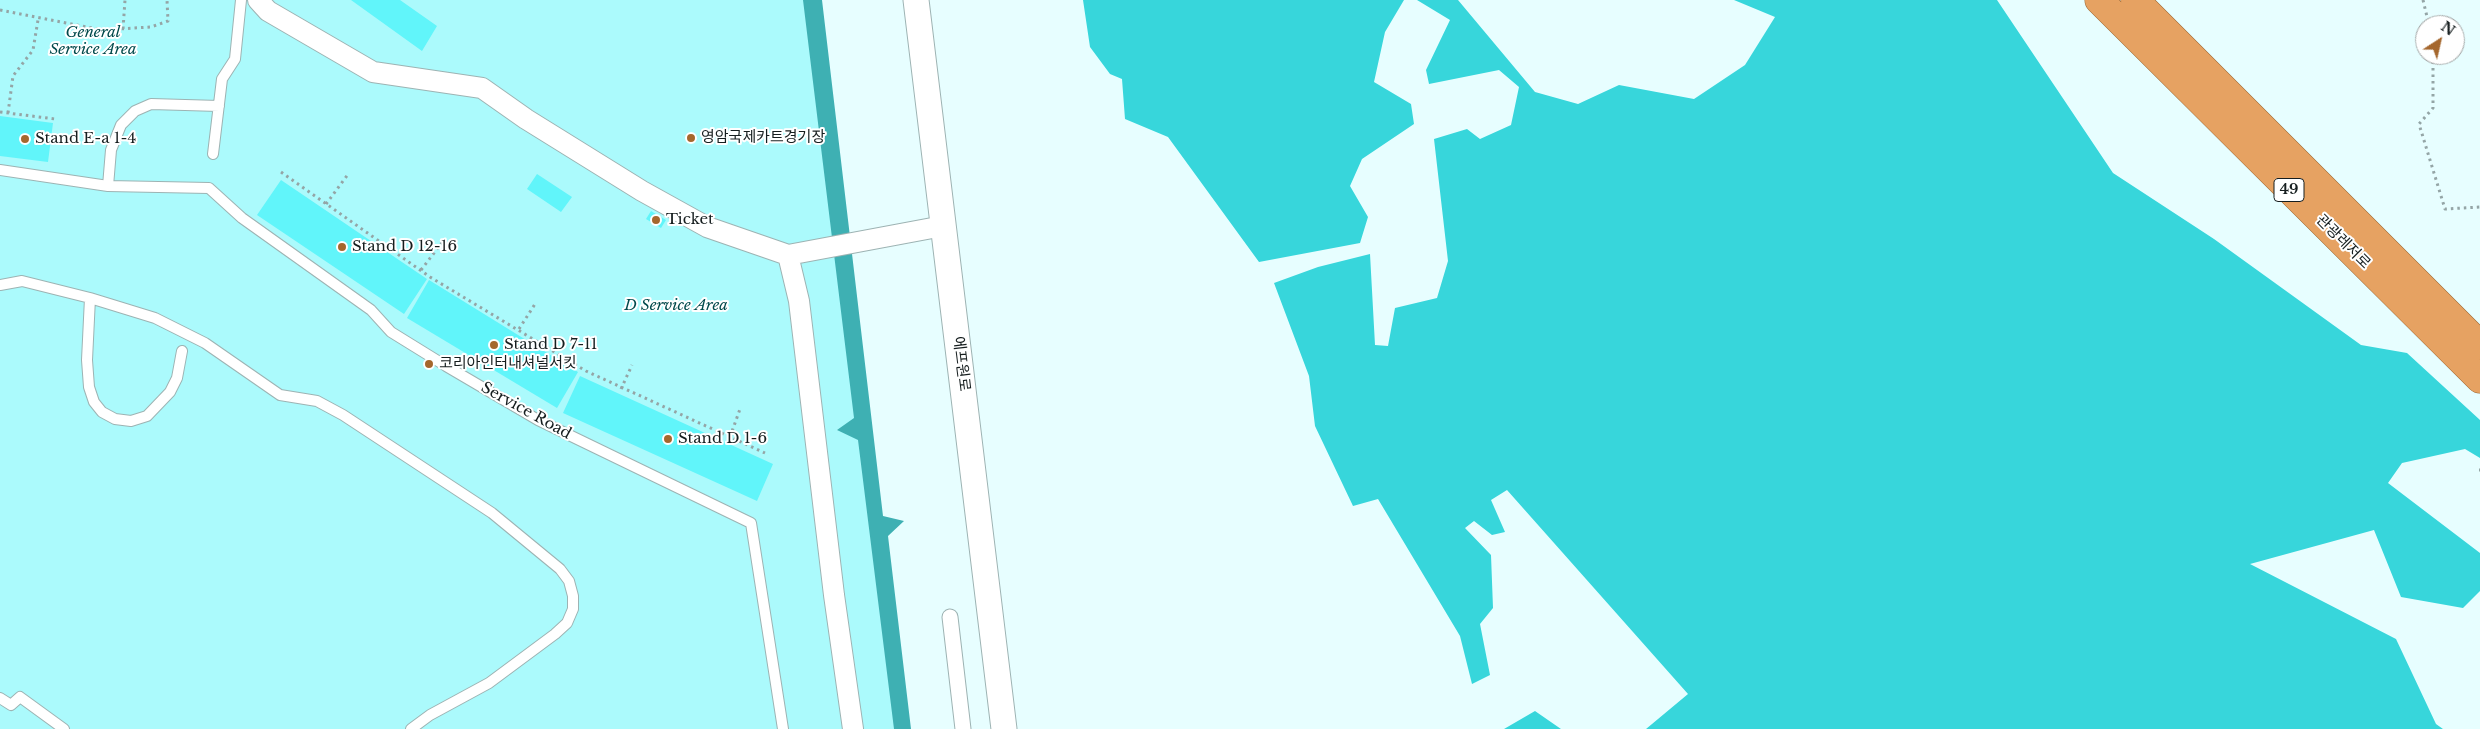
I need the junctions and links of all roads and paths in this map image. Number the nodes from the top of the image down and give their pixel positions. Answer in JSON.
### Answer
{"nodes":[{"id":1,"x":126,"y":0,"type":"edge"},
{"id":2,"x":167,"y":0,"type":"edge"},
{"id":3,"x":241,"y":0,"type":"edge"},
{"id":4,"x":258,"y":0,"type":"edge"},
{"id":5,"x":916,"y":0,"type":"edge"},
{"id":6,"x":2099,"y":0,"type":"edge"},
{"id":7,"x":2135,"y":0,"type":"edge"},
{"id":8,"x":2423,"y":0,"type":"edge"},
{"id":9,"x":0,"y":10,"type":"edge"},
{"id":10,"x":2427,"y":15,"type":"edge"},
{"id":11,"x":38,"y":20,"type":"junction"},
{"id":12,"x":123,"y":29,"type":"junction"},
{"id":13,"x":2433,"y":65,"type":"edge"},
{"id":14,"x":219,"y":106,"type":"junction"},
{"id":15,"x":0,"y":112,"type":"edge"},
{"id":16,"x":8,"y":113,"type":"junction"},
{"id":17,"x":55,"y":119,"type":"dead end"},
{"id":18,"x":214,"y":154,"type":"dead end"},
{"id":19,"x":0,"y":170,"type":"edge"},
{"id":20,"x":281,"y":172,"type":"dead end"},
{"id":21,"x":349,"y":173,"type":"dead end"},
{"id":22,"x":108,"y":186,"type":"junction"},
{"id":23,"x":326,"y":204,"type":"junction"},
{"id":24,"x":2480,"y":207,"type":"edge"},
{"id":25,"x":944,"y":226,"type":"junction"},
{"id":26,"x":444,"y":240,"type":"dead end"},
{"id":27,"x":788,"y":256,"type":"junction"},
{"id":28,"x":421,"y":270,"type":"junction"},
{"id":29,"x":0,"y":285,"type":"edge"},
{"id":30,"x":90,"y":298,"type":"junction"},
{"id":31,"x":535,"y":304,"type":"dead end"},
{"id":32,"x":519,"y":329,"type":"junction"},
{"id":33,"x":2480,"y":345,"type":"edge"},
{"id":34,"x":182,"y":351,"type":"dead end"},
{"id":35,"x":632,"y":365,"type":"dead end"},
{"id":36,"x":2480,"y":379,"type":"edge"},
{"id":37,"x":621,"y":388,"type":"junction"},
{"id":38,"x":740,"y":409,"type":"dead end"},
{"id":39,"x":730,"y":437,"type":"junction"},
{"id":40,"x":765,"y":453,"type":"dead end"},
{"id":41,"x":950,"y":617,"type":"dead end"},
{"id":42,"x":0,"y":698,"type":"edge"},
{"id":43,"x":64,"y":729,"type":"edge"},
{"id":44,"x":411,"y":729,"type":"edge"},
{"id":45,"x":783,"y":729,"type":"edge"},
{"id":46,"x":853,"y":729,"type":"edge"},
{"id":47,"x":963,"y":729,"type":"edge"},
{"id":48,"x":1004,"y":729,"type":"edge"}],
"edges":[{"from":1,"to":12,"type":"path"},
{"from":2,"to":12,"type":"path"},
{"from":3,"to":14,"type":"lane"},
{"from":4,"to":27,"type":"street"},
{"from":5,"to":25,"type":"street","name":"에프원로"},
{"from":6,"to":36,"type":"highway","name":"관광레저로","number":"49"},
{"from":7,"to":33,"type":"highway","name":"관광레저로","number":"49"},
{"from":8,"to":10,"type":"path"},
{"from":9,"to":11,"type":"path"},
{"from":11,"to":12,"type":"path"},
{"from":11,"to":16,"type":"path"},
{"from":13,"to":24,"type":"path"},
{"from":14,"to":18,"type":"lane"},
{"from":14,"to":22,"type":"lane"},
{"from":15,"to":16,"type":"path"},
{"from":16,"to":17,"type":"path"},
{"from":19,"to":22,"type":"lane","name":"Service Road"},
{"from":20,"to":23,"type":"path"},
{"from":21,"to":23,"type":"path"},
{"from":22,"to":45,"type":"lane","name":"Service Road"},
{"from":23,"to":28,"type":"path"},
{"from":25,"to":27,"type":"street"},
{"from":25,"to":48,"type":"street","name":"에프원로"},
{"from":26,"to":28,"type":"path"},
{"from":27,"to":46,"type":"street"},
{"from":28,"to":32,"type":"path"},
{"from":29,"to":30,"type":"lane"},
{"from":30,"to":34,"type":"lane"},
{"from":30,"to":44,"type":"lane"},
{"from":31,"to":32,"type":"path"},
{"from":32,"to":37,"type":"path"},
{"from":35,"to":37,"type":"path"},
{"from":37,"to":39,"type":"path"},
{"from":38,"to":39,"type":"path"},
{"from":39,"to":40,"type":"path"},
{"from":41,"to":47,"type":"street"},
{"from":42,"to":43,"type":"lane"}]}
